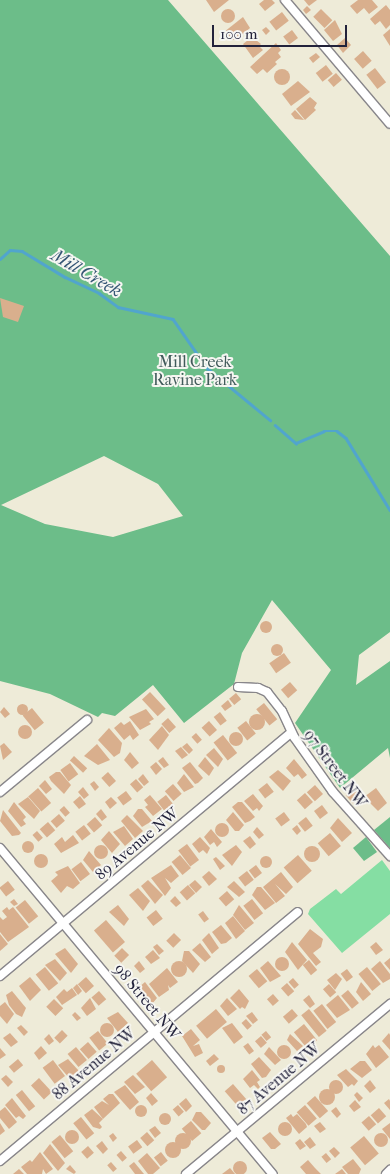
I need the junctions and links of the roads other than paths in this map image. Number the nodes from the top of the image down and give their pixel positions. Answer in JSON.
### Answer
{"nodes":[{"id":1,"x":286,"y":0,"type":"edge"},
{"id":2,"x":390,"y":124,"type":"edge"},
{"id":3,"x":238,"y":686,"type":"dead end"},
{"id":4,"x":87,"y":720,"type":"dead end"},
{"id":5,"x":291,"y":733,"type":"junction"},
{"id":6,"x":0,"y":792,"type":"edge"},
{"id":7,"x":0,"y":848,"type":"edge"},
{"id":8,"x":390,"y":856,"type":"edge"},
{"id":9,"x":298,"y":912,"type":"dead end"},
{"id":10,"x":63,"y":923,"type":"junction"},
{"id":11,"x":0,"y":976,"type":"edge"},
{"id":12,"x":390,"y":1004,"type":"edge"},
{"id":13,"x":154,"y":1032,"type":"junction"},
{"id":14,"x":237,"y":1132,"type":"junction"},
{"id":15,"x":0,"y":1161,"type":"edge"},
{"id":16,"x":390,"y":1170,"type":"edge"},
{"id":17,"x":186,"y":1174,"type":"edge"},
{"id":18,"x":273,"y":1174,"type":"edge"},
{"id":19,"x":386,"y":1174,"type":"edge"}],
"edges":[{"from":1,"to":2,"type":"street"},
{"from":3,"to":5,"type":"street","name":"97 Street NW"},
{"from":4,"to":6,"type":"street"},
{"from":5,"to":8,"type":"street","name":"97 Street NW"},
{"from":5,"to":10,"type":"street","name":"89 Avenue NW"},
{"from":7,"to":10,"type":"street","name":"98 Street NW"},
{"from":9,"to":13,"type":"street","name":"88 Avenue NW"},
{"from":10,"to":11,"type":"street","name":"89 Avenue NW"},
{"from":10,"to":13,"type":"street","name":"98 Street NW"},
{"from":12,"to":14,"type":"street","name":"87 Avenue NW"},
{"from":13,"to":14,"type":"street","name":"98 Street NW"},
{"from":13,"to":15,"type":"street","name":"88 Avenue NW"},
{"from":14,"to":17,"type":"street","name":"87 Avenue NW"},
{"from":14,"to":18,"type":"street","name":"98 Street NW"},
{"from":16,"to":19,"type":"street"}]}
